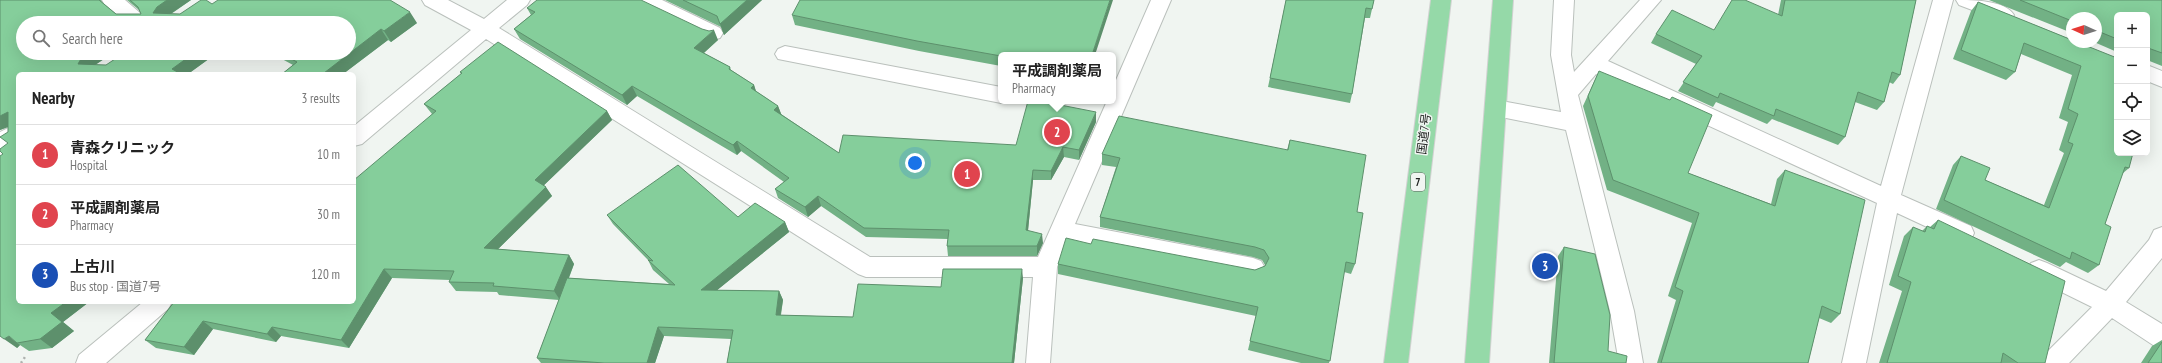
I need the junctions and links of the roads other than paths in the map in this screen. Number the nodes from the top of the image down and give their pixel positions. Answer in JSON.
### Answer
{"nodes":[{"id":1,"x":112,"y":0,"type":"edge"},
{"id":2,"x":432,"y":0,"type":"edge"},
{"id":3,"x":520,"y":0,"type":"edge"},
{"id":4,"x":645,"y":0,"type":"edge"},
{"id":5,"x":1161,"y":0,"type":"edge"},
{"id":6,"x":1441,"y":0,"type":"edge"},
{"id":7,"x":1503,"y":0,"type":"edge"},
{"id":8,"x":1564,"y":0,"type":"edge"},
{"id":9,"x":1651,"y":0,"type":"edge"},
{"id":10,"x":1943,"y":0,"type":"edge"},
{"id":11,"x":1966,"y":0,"type":"edge"},
{"id":12,"x":131,"y":16,"type":"edge"},
{"id":13,"x":2024,"y":23,"type":"edge"},
{"id":14,"x":484,"y":28,"type":"junction"},
{"id":15,"x":713,"y":33,"type":"edge"},
{"id":16,"x":785,"y":54,"type":"dead end"},
{"id":17,"x":1594,"y":64,"type":"junction"},
{"id":18,"x":2150,"y":74,"type":"edge"},
{"id":19,"x":2162,"y":79,"type":"edge"},
{"id":20,"x":998,"y":93,"type":"edge"},
{"id":21,"x":1567,"y":93,"type":"junction"},
{"id":22,"x":1116,"y":104,"type":"edge"},
{"id":23,"x":1116,"y":104,"type":"edge"},
{"id":24,"x":1496,"y":108,"type":"junction"},
{"id":25,"x":1088,"y":111,"type":"edge"},
{"id":26,"x":1111,"y":115,"type":"junction"},
{"id":27,"x":1574,"y":123,"type":"junction"},
{"id":28,"x":16,"y":132,"type":"edge"},
{"id":29,"x":356,"y":136,"type":"edge"},
{"id":30,"x":0,"y":143,"type":"edge"},
{"id":31,"x":1889,"y":198,"type":"junction"},
{"id":32,"x":1060,"y":231,"type":"junction"},
{"id":33,"x":1982,"y":242,"type":"edge"},
{"id":34,"x":2161,"y":244,"type":"edge"},
{"id":35,"x":2017,"y":259,"type":"edge"},
{"id":36,"x":1045,"y":268,"type":"junction"},
{"id":37,"x":1253,"y":268,"type":"edge"},
{"id":38,"x":158,"y":304,"type":"edge"},
{"id":39,"x":2110,"y":304,"type":"junction"},
{"id":40,"x":2162,"y":337,"type":"edge"},
{"id":41,"x":88,"y":363,"type":"edge"},
{"id":42,"x":1038,"y":363,"type":"edge"},
{"id":43,"x":1396,"y":363,"type":"edge"},
{"id":44,"x":1477,"y":363,"type":"edge"},
{"id":45,"x":1631,"y":363,"type":"edge"},
{"id":46,"x":1854,"y":363,"type":"edge"},
{"id":47,"x":2053,"y":363,"type":"edge"}],
"edges":[{"from":1,"to":12,"type":"street"},
{"from":2,"to":14,"type":"street"},
{"from":3,"to":14,"type":"street"},
{"from":4,"to":15,"type":"street"},
{"from":5,"to":22,"type":"street"},
{"from":6,"to":43,"type":"highway","name":"国道7号","number":"7"},
{"from":7,"to":24,"type":"highway"},
{"from":8,"to":21,"type":"street"},
{"from":9,"to":17,"type":"street"},
{"from":10,"to":31,"type":"street"},
{"from":11,"to":13,"type":"street"},
{"from":14,"to":29,"type":"street"},
{"from":14,"to":36,"type":"street"},
{"from":16,"to":20,"type":"street"},
{"from":17,"to":21,"type":"street"},
{"from":17,"to":31,"type":"street"},
{"from":18,"to":19,"type":"street"},
{"from":21,"to":27,"type":"street"},
{"from":23,"to":26,"type":"street"},
{"from":24,"to":27,"type":"street"},
{"from":24,"to":44,"type":"highway"},
{"from":25,"to":26,"type":"street"},
{"from":26,"to":32,"type":"street"},
{"from":27,"to":45,"type":"street"},
{"from":28,"to":30,"type":"street"},
{"from":31,"to":33,"type":"street"},
{"from":31,"to":46,"type":"street"},
{"from":32,"to":36,"type":"street"},
{"from":32,"to":37,"type":"street"},
{"from":34,"to":39,"type":"street"},
{"from":35,"to":39,"type":"street"},
{"from":36,"to":42,"type":"street"},
{"from":38,"to":41,"type":"street"},
{"from":39,"to":40,"type":"street"},
{"from":39,"to":47,"type":"street"}]}
